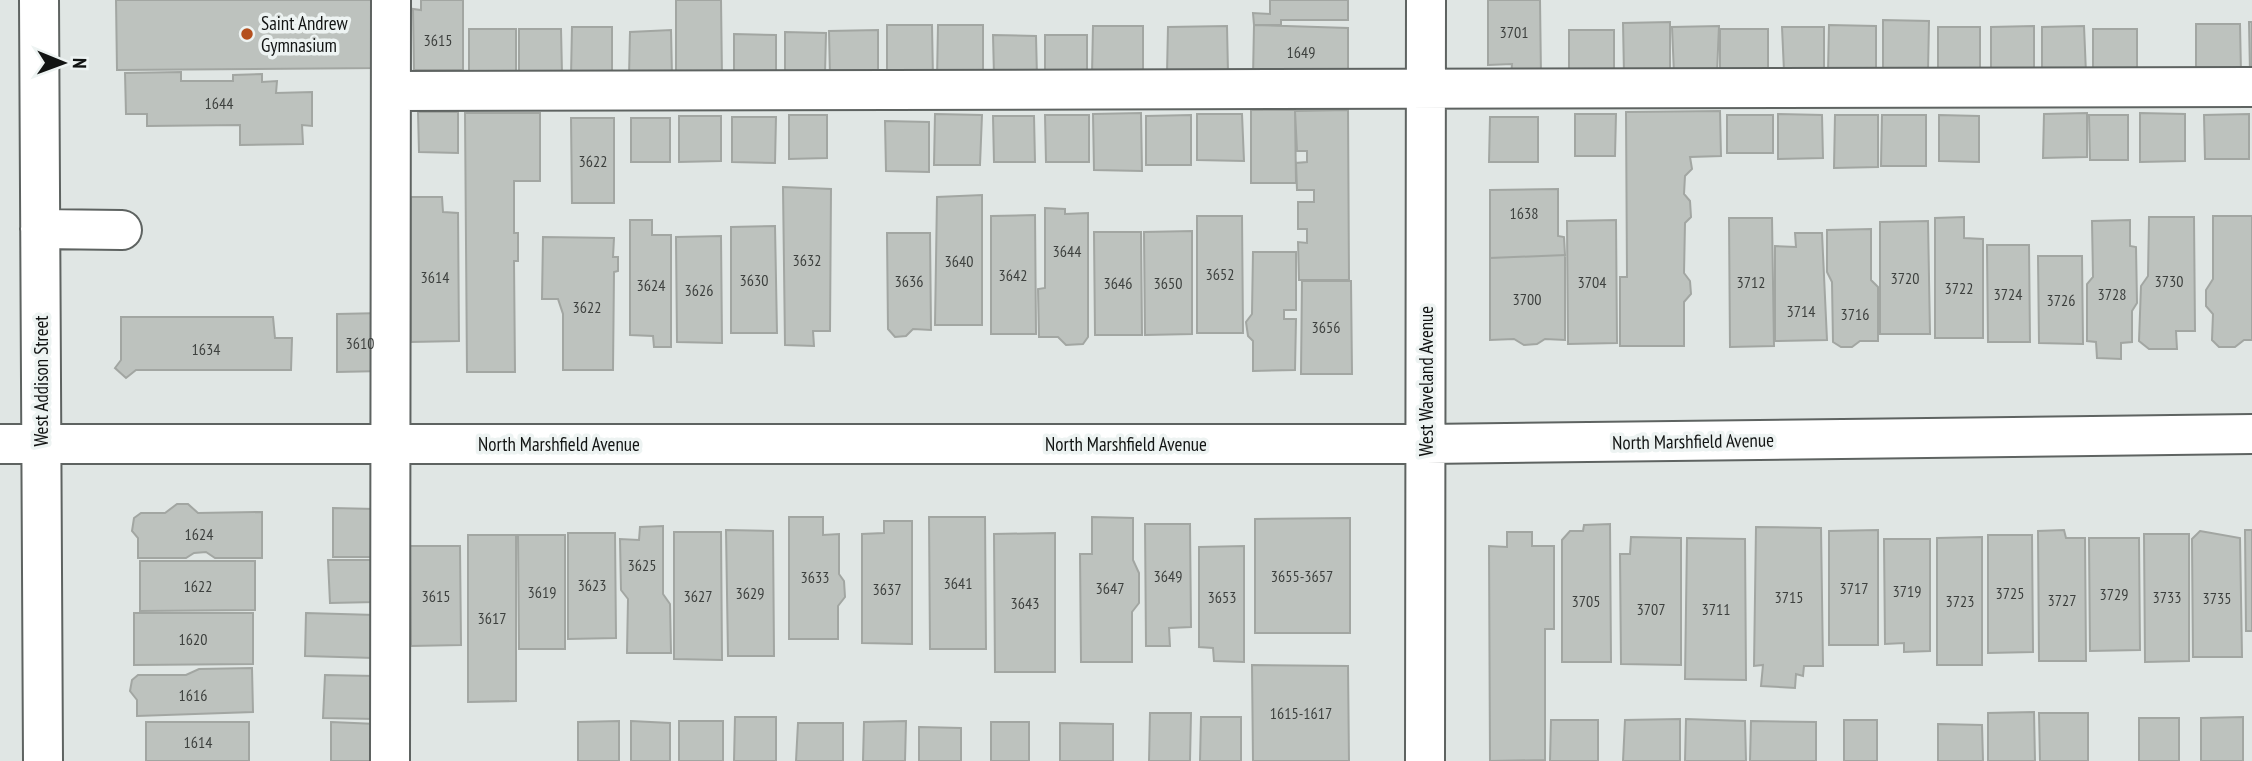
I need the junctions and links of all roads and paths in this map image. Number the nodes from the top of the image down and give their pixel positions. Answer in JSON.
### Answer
{"nodes":[{"id":1,"x":39,"y":0,"type":"edge"},
{"id":2,"x":391,"y":0,"type":"edge"},
{"id":3,"x":1426,"y":0,"type":"edge"},
{"id":4,"x":1426,"y":87,"type":"junction"},
{"id":5,"x":2252,"y":87,"type":"edge"},
{"id":6,"x":391,"y":91,"type":"junction"},
{"id":7,"x":40,"y":229,"type":"junction"},
{"id":8,"x":122,"y":229,"type":"dead end"},
{"id":9,"x":2252,"y":434,"type":"edge"},
{"id":10,"x":0,"y":444,"type":"edge"},
{"id":11,"x":41,"y":444,"type":"junction"},
{"id":12,"x":390,"y":444,"type":"junction"},
{"id":13,"x":1426,"y":444,"type":"junction"},
{"id":14,"x":43,"y":761,"type":"edge"},
{"id":15,"x":390,"y":761,"type":"edge"},
{"id":16,"x":1425,"y":761,"type":"edge"}],
"edges":[{"from":1,"to":7,"type":"street","name":"West Addison Street"},
{"from":2,"to":6,"type":"street"},
{"from":3,"to":4,"type":"street","name":"West Waveland Avenue"},
{"from":4,"to":5,"type":"street"},
{"from":4,"to":6,"type":"street"},
{"from":4,"to":13,"type":"street","name":"West Waveland Avenue"},
{"from":6,"to":12,"type":"street"},
{"from":7,"to":8,"type":"street"},
{"from":7,"to":11,"type":"street","name":"West Addison Street"},
{"from":9,"to":13,"type":"street","name":"North Marshfield Avenue"},
{"from":10,"to":11,"type":"street","name":"North Marshfield Avenue"},
{"from":11,"to":12,"type":"street","name":"North Marshfield Avenue"},
{"from":11,"to":14,"type":"street","name":"West Addison Street"},
{"from":12,"to":13,"type":"street","name":"North Marshfield Avenue"},
{"from":12,"to":15,"type":"street"},
{"from":13,"to":16,"type":"street","name":"West Waveland Avenue"}]}
